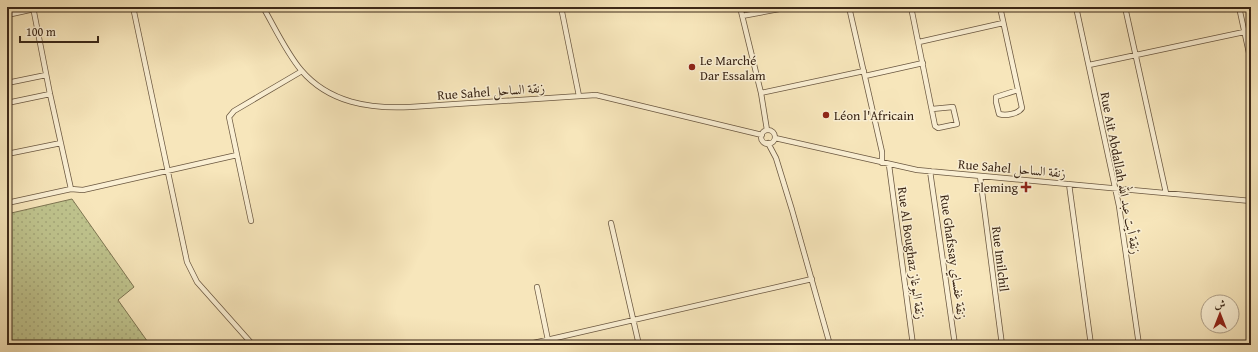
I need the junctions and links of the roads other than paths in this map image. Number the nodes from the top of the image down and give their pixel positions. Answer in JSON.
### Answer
{"nodes":[{"id":1,"x":133,"y":7,"type":"edge"},
{"id":2,"x":263,"y":7,"type":"edge"},
{"id":3,"x":561,"y":7,"type":"edge"},
{"id":4,"x":740,"y":7,"type":"edge"},
{"id":5,"x":790,"y":7,"type":"edge"},
{"id":6,"x":849,"y":7,"type":"edge"},
{"id":7,"x":912,"y":7,"type":"edge"},
{"id":8,"x":1000,"y":7,"type":"edge"},
{"id":9,"x":1076,"y":7,"type":"edge"},
{"id":10,"x":1125,"y":7,"type":"edge"},
{"id":11,"x":1239,"y":7,"type":"edge"},
{"id":12,"x":33,"y":8,"type":"edge"},
{"id":13,"x":7,"y":15,"type":"edge"},
{"id":14,"x":742,"y":16,"type":"junction"},
{"id":15,"x":1003,"y":23,"type":"junction"},
{"id":16,"x":1244,"y":32,"type":"junction"},
{"id":17,"x":919,"y":42,"type":"junction"},
{"id":18,"x":1136,"y":54,"type":"junction"},
{"id":19,"x":1251,"y":62,"type":"edge"},
{"id":20,"x":923,"y":63,"type":"junction"},
{"id":21,"x":1089,"y":65,"type":"junction"},
{"id":22,"x":302,"y":71,"type":"junction"},
{"id":23,"x":864,"y":73,"type":"junction"},
{"id":24,"x":46,"y":75,"type":"junction"},
{"id":25,"x":7,"y":83,"type":"edge"},
{"id":26,"x":1018,"y":90,"type":"junction"},
{"id":27,"x":762,"y":93,"type":"junction"},
{"id":28,"x":50,"y":94,"type":"junction"},
{"id":29,"x":579,"y":96,"type":"junction"},
{"id":30,"x":7,"y":103,"type":"edge"},
{"id":31,"x":932,"y":109,"type":"junction"},
{"id":32,"x":767,"y":130,"type":"junction"},
{"id":33,"x":762,"y":135,"type":"junction"},
{"id":34,"x":774,"y":138,"type":"junction"},
{"id":35,"x":61,"y":143,"type":"junction"},
{"id":36,"x":768,"y":143,"type":"junction"},
{"id":37,"x":7,"y":154,"type":"edge"},
{"id":38,"x":236,"y":155,"type":"junction"},
{"id":39,"x":882,"y":163,"type":"junction"},
{"id":40,"x":889,"y":165,"type":"junction"},
{"id":41,"x":168,"y":170,"type":"junction"},
{"id":42,"x":930,"y":171,"type":"junction"},
{"id":43,"x":980,"y":176,"type":"junction"},
{"id":44,"x":1069,"y":184,"type":"junction"},
{"id":45,"x":71,"y":189,"type":"junction"},
{"id":46,"x":1115,"y":189,"type":"junction"},
{"id":47,"x":1166,"y":193,"type":"junction"},
{"id":48,"x":1251,"y":202,"type":"edge"},
{"id":49,"x":7,"y":203,"type":"edge"},
{"id":50,"x":251,"y":221,"type":"dead end"},
{"id":51,"x":611,"y":223,"type":"dead end"},
{"id":52,"x":812,"y":279,"type":"junction"},
{"id":53,"x":537,"y":288,"type":"dead end"},
{"id":54,"x":633,"y":319,"type":"junction"},
{"id":55,"x":549,"y":342,"type":"edge"},
{"id":56,"x":253,"y":345,"type":"edge"},
{"id":57,"x":525,"y":345,"type":"edge"},
{"id":58,"x":639,"y":345,"type":"edge"},
{"id":59,"x":830,"y":345,"type":"edge"},
{"id":60,"x":913,"y":345,"type":"edge"},
{"id":61,"x":955,"y":345,"type":"edge"},
{"id":62,"x":1002,"y":345,"type":"edge"},
{"id":63,"x":1091,"y":345,"type":"edge"},
{"id":64,"x":1139,"y":345,"type":"edge"}],
"edges":[{"from":1,"to":41,"type":"street"},
{"from":2,"to":22,"type":"street","name":"Rue Sahel زنقة الساحل"},
{"from":3,"to":29,"type":"street"},
{"from":4,"to":14,"type":"street"},
{"from":5,"to":14,"type":"street"},
{"from":6,"to":23,"type":"street"},
{"from":7,"to":17,"type":"street"},
{"from":8,"to":15,"type":"street"},
{"from":9,"to":21,"type":"street","name":"Rue Ait Abdallah زنقة أيت عبد الله"},
{"from":10,"to":18,"type":"street"},
{"from":11,"to":16,"type":"street"},
{"from":12,"to":13,"type":"street"},
{"from":12,"to":24,"type":"street"},
{"from":14,"to":27,"type":"street"},
{"from":15,"to":17,"type":"street"},
{"from":15,"to":26,"type":"street"},
{"from":16,"to":18,"type":"street"},
{"from":16,"to":19,"type":"street"},
{"from":17,"to":20,"type":"street"},
{"from":18,"to":21,"type":"street"},
{"from":18,"to":47,"type":"street"},
{"from":20,"to":23,"type":"street"},
{"from":20,"to":31,"type":"street"},
{"from":21,"to":46,"type":"street","name":"Rue Ait Abdallah زنقة أيت عبد الله"},
{"from":22,"to":29,"type":"street","name":"Rue Sahel زنقة الساحل"},
{"from":22,"to":38,"type":"street"},
{"from":23,"to":27,"type":"street"},
{"from":23,"to":39,"type":"street"},
{"from":24,"to":25,"type":"street"},
{"from":24,"to":28,"type":"street"},
{"from":26,"to":26,"type":"street"},
{"from":27,"to":32,"type":"street"},
{"from":28,"to":30,"type":"street"},
{"from":28,"to":35,"type":"street"},
{"from":29,"to":33,"type":"street","name":"Rue Sahel زنقة الساحل"},
{"from":31,"to":31,"type":"street"},
{"from":32,"to":33,"type":"street"},
{"from":32,"to":34,"type":"street"},
{"from":33,"to":36,"type":"street"},
{"from":34,"to":36,"type":"street"},
{"from":34,"to":39,"type":"street","name":"Rue Sahel زنقة الساحل"},
{"from":35,"to":37,"type":"street"},
{"from":35,"to":45,"type":"street"},
{"from":36,"to":52,"type":"street"},
{"from":38,"to":41,"type":"street"},
{"from":38,"to":50,"type":"street"},
{"from":39,"to":40,"type":"street","name":"Rue Sahel زنقة الساحل"},
{"from":40,"to":42,"type":"street","name":"Rue Sahel زنقة الساحل"},
{"from":40,"to":60,"type":"street","name":"Rue Al Boughaz زنقة البوغاز"},
{"from":41,"to":45,"type":"street"},
{"from":41,"to":56,"type":"street"},
{"from":42,"to":43,"type":"street","name":"Rue Sahel زنقة الساحل"},
{"from":42,"to":61,"type":"street","name":"Rue Ghafssay زنقة غفساي"},
{"from":43,"to":44,"type":"street","name":"Rue Sahel زنقة الساحل"},
{"from":43,"to":62,"type":"street","name":"Rue Imilchil"},
{"from":44,"to":46,"type":"street","name":"Rue Sahel زنقة الساحل"},
{"from":44,"to":63,"type":"street"},
{"from":45,"to":49,"type":"street"},
{"from":46,"to":47,"type":"street","name":"Rue Sahel زنقة الساحل"},
{"from":46,"to":64,"type":"street","name":"Rue Ait Abdallah زنقة أيت عبد الله"},
{"from":47,"to":48,"type":"street","name":"Rue Sahel زنقة الساحل"},
{"from":51,"to":54,"type":"street"},
{"from":52,"to":54,"type":"street"},
{"from":52,"to":59,"type":"street"},
{"from":53,"to":55,"type":"street"},
{"from":54,"to":55,"type":"street"},
{"from":54,"to":58,"type":"street"},
{"from":55,"to":57,"type":"street"}]}
